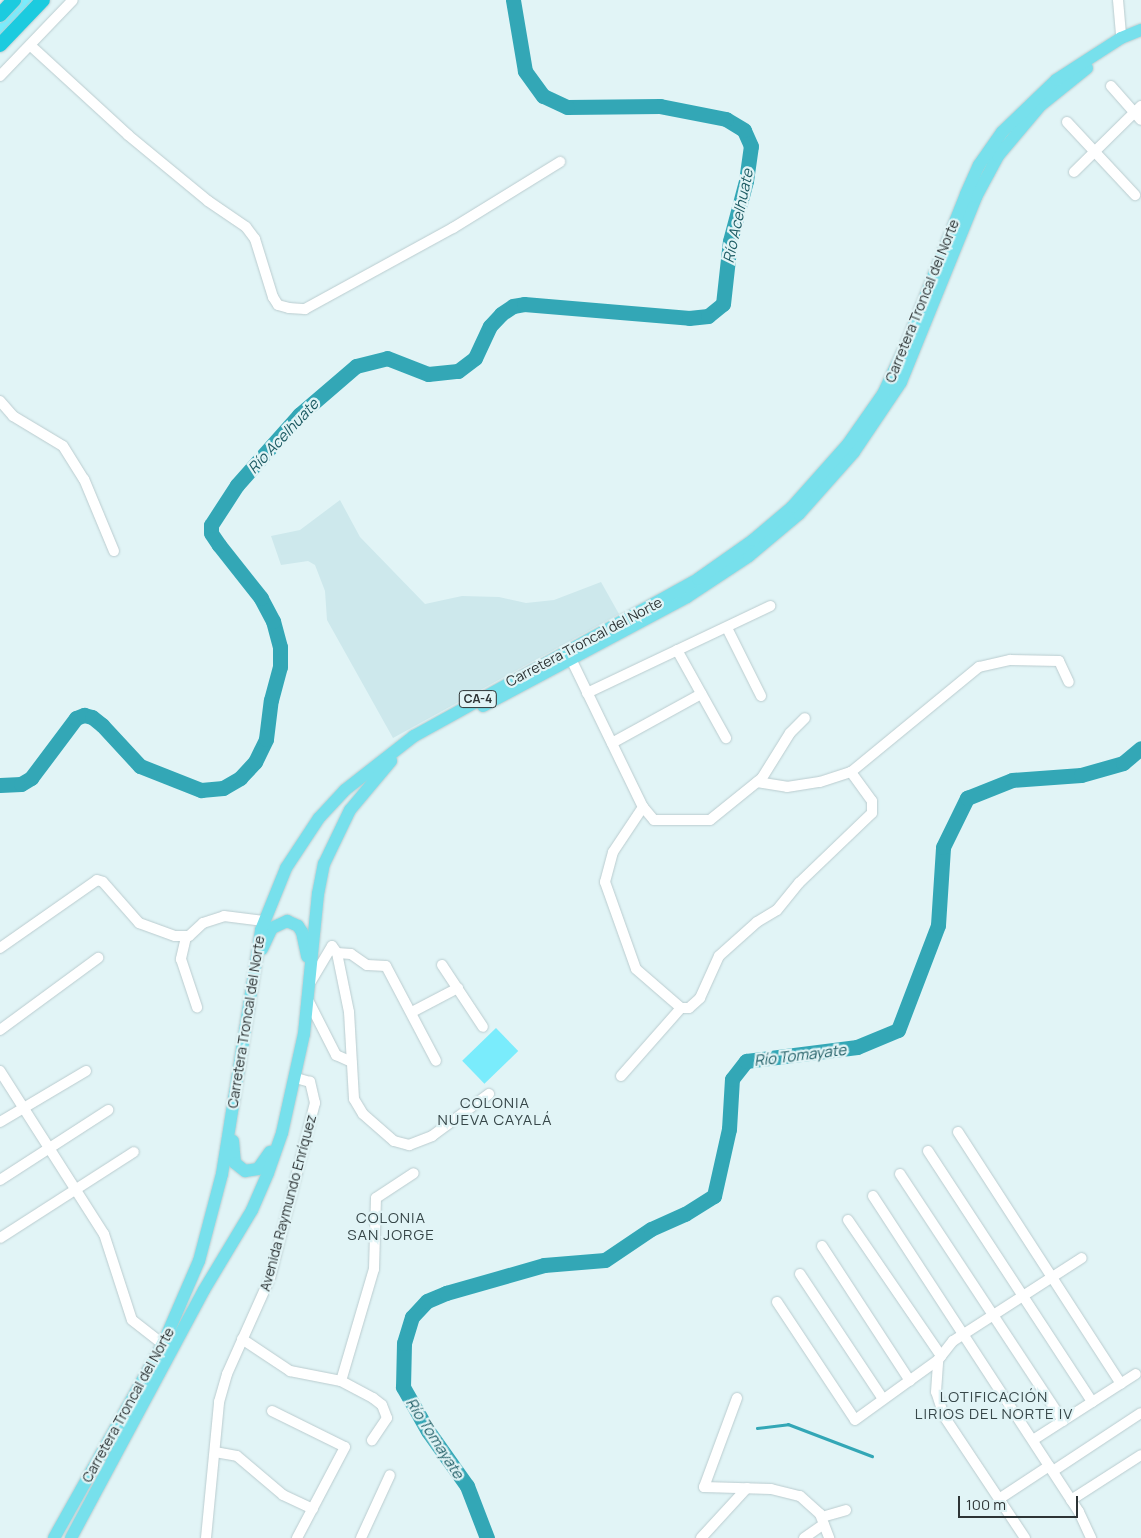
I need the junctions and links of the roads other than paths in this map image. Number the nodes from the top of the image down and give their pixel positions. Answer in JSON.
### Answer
{"nodes":[{"id":1,"x":14,"y":0,"type":"edge"},
{"id":2,"x":43,"y":0,"type":"edge"},
{"id":3,"x":73,"y":0,"type":"edge"},
{"id":4,"x":1118,"y":0,"type":"edge"},
{"id":5,"x":0,"y":15,"type":"edge"},
{"id":6,"x":1141,"y":30,"type":"edge"},
{"id":7,"x":1121,"y":38,"type":"junction"},
{"id":8,"x":1141,"y":38,"type":"edge"},
{"id":9,"x":0,"y":45,"type":"edge"},
{"id":10,"x":31,"y":46,"type":"junction"},
{"id":11,"x":0,"y":76,"type":"edge"},
{"id":12,"x":1111,"y":86,"type":"dead end"},
{"id":13,"x":1139,"y":113,"type":"edge"},
{"id":14,"x":1066,"y":122,"type":"dead end"},
{"id":15,"x":1094,"y":152,"type":"junction"},
{"id":16,"x":560,"y":162,"type":"dead end"},
{"id":17,"x":1074,"y":172,"type":"dead end"},
{"id":18,"x":1135,"y":195,"type":"dead end"},
{"id":19,"x":0,"y":401,"type":"edge"},
{"id":20,"x":114,"y":551,"type":"dead end"},
{"id":21,"x":770,"y":606,"type":"dead end"},
{"id":22,"x":726,"y":628,"type":"junction"},
{"id":23,"x":677,"y":650,"type":"junction"},
{"id":24,"x":572,"y":661,"type":"junction"},
{"id":25,"x":1069,"y":682,"type":"dead end"},
{"id":26,"x":587,"y":693,"type":"junction"},
{"id":27,"x":701,"y":694,"type":"junction"},
{"id":28,"x":761,"y":696,"type":"dead end"},
{"id":29,"x":805,"y":718,"type":"dead end"},
{"id":30,"x":726,"y":738,"type":"dead end"},
{"id":31,"x":612,"y":743,"type":"junction"},
{"id":32,"x":851,"y":772,"type":"junction"},
{"id":33,"x":757,"y":782,"type":"junction"},
{"id":34,"x":643,"y":806,"type":"junction"},
{"id":35,"x":264,"y":921,"type":"junction"},
{"id":36,"x":186,"y":937,"type":"junction"},
{"id":37,"x":0,"y":948,"type":"edge"},
{"id":38,"x":337,"y":953,"type":"junction"},
{"id":39,"x":98,"y":958,"type":"dead end"},
{"id":40,"x":442,"y":965,"type":"dead end"},
{"id":41,"x":254,"y":966,"type":"junction"},
{"id":42,"x":310,"y":978,"type":"junction"},
{"id":43,"x":458,"y":988,"type":"junction"},
{"id":44,"x":308,"y":1000,"type":"junction"},
{"id":45,"x":197,"y":1007,"type":"dead end"},
{"id":46,"x":681,"y":1008,"type":"junction"},
{"id":47,"x":412,"y":1012,"type":"junction"},
{"id":48,"x":483,"y":1028,"type":"dead end"},
{"id":49,"x":0,"y":1030,"type":"edge"},
{"id":50,"x":324,"y":1036,"type":"junction"},
{"id":51,"x":303,"y":1042,"type":"junction"},
{"id":52,"x":436,"y":1061,"type":"dead end"},
{"id":53,"x":352,"y":1062,"type":"junction"},
{"id":54,"x":0,"y":1071,"type":"edge"},
{"id":55,"x":86,"y":1072,"type":"dead end"},
{"id":56,"x":621,"y":1076,"type":"dead end"},
{"id":57,"x":296,"y":1078,"type":"junction"},
{"id":58,"x":489,"y":1094,"type":"dead end"},
{"id":59,"x":233,"y":1106,"type":"junction"},
{"id":60,"x":23,"y":1108,"type":"junction"},
{"id":61,"x":108,"y":1110,"type":"dead end"},
{"id":62,"x":0,"y":1122,"type":"edge"},
{"id":63,"x":958,"y":1132,"type":"dead end"},
{"id":64,"x":282,"y":1133,"type":"junction"},
{"id":65,"x":48,"y":1149,"type":"junction"},
{"id":66,"x":134,"y":1152,"type":"dead end"},
{"id":67,"x":928,"y":1152,"type":"dead end"},
{"id":68,"x":414,"y":1173,"type":"dead end"},
{"id":69,"x":900,"y":1174,"type":"dead end"},
{"id":70,"x":0,"y":1180,"type":"edge"},
{"id":71,"x":76,"y":1192,"type":"junction"},
{"id":72,"x":873,"y":1196,"type":"dead end"},
{"id":73,"x":848,"y":1220,"type":"dead end"},
{"id":74,"x":0,"y":1238,"type":"edge"},
{"id":75,"x":822,"y":1246,"type":"dead end"},
{"id":76,"x":1082,"y":1258,"type":"dead end"},
{"id":77,"x":800,"y":1274,"type":"dead end"},
{"id":78,"x":1052,"y":1278,"type":"junction"},
{"id":79,"x":1023,"y":1296,"type":"junction"},
{"id":80,"x":777,"y":1302,"type":"dead end"},
{"id":81,"x":993,"y":1316,"type":"junction"},
{"id":82,"x":964,"y":1334,"type":"junction"},
{"id":83,"x":242,"y":1339,"type":"junction"},
{"id":84,"x":163,"y":1344,"type":"junction"},
{"id":85,"x":940,"y":1358,"type":"junction"},
{"id":86,"x":1136,"y":1374,"type":"dead end"},
{"id":87,"x":910,"y":1380,"type":"junction"},
{"id":88,"x":341,"y":1381,"type":"junction"},
{"id":89,"x":1121,"y":1384,"type":"junction"},
{"id":90,"x":737,"y":1398,"type":"dead end"},
{"id":91,"x":883,"y":1399,"type":"junction"},
{"id":92,"x":1092,"y":1402,"type":"junction"},
{"id":93,"x":272,"y":1411,"type":"dead end"},
{"id":94,"x":1141,"y":1413,"type":"edge"},
{"id":95,"x":1063,"y":1421,"type":"junction"},
{"id":96,"x":372,"y":1440,"type":"dead end"},
{"id":97,"x":1033,"y":1440,"type":"junction"},
{"id":98,"x":215,"y":1452,"type":"junction"},
{"id":99,"x":1141,"y":1455,"type":"edge"},
{"id":100,"x":1051,"y":1468,"type":"junction"},
{"id":101,"x":390,"y":1475,"type":"dead end"},
{"id":102,"x":747,"y":1488,"type":"junction"},
{"id":103,"x":998,"y":1499,"type":"junction"},
{"id":104,"x":1071,"y":1500,"type":"junction"},
{"id":105,"x":313,"y":1509,"type":"junction"},
{"id":106,"x":846,"y":1510,"type":"dead end"},
{"id":107,"x":823,"y":1520,"type":"junction"},
{"id":108,"x":54,"y":1538,"type":"edge"},
{"id":109,"x":71,"y":1538,"type":"edge"},
{"id":110,"x":206,"y":1538,"type":"edge"},
{"id":111,"x":298,"y":1538,"type":"edge"},
{"id":112,"x":360,"y":1538,"type":"edge"},
{"id":113,"x":701,"y":1538,"type":"edge"},
{"id":114,"x":804,"y":1538,"type":"edge"},
{"id":115,"x":829,"y":1538,"type":"edge"},
{"id":116,"x":1025,"y":1538,"type":"edge"},
{"id":117,"x":1091,"y":1538,"type":"edge"}],
"edges":[{"from":1,"to":5,"type":"highway"},
{"from":2,"to":9,"type":"highway"},
{"from":3,"to":10,"type":"street"},
{"from":4,"to":7,"type":"street"},
{"from":6,"to":7,"type":"main road","name":"Carretera Troncal del Norte","number":"CA-4"},
{"from":7,"to":35,"type":"main road","name":"Carretera Troncal del Norte","number":"CA-4"},
{"from":8,"to":24,"type":"main road","name":"Carretera Troncal del Norte","number":"CA-4"},
{"from":10,"to":11,"type":"street"},
{"from":10,"to":16,"type":"street"},
{"from":12,"to":13,"type":"street"},
{"from":13,"to":15,"type":"street"},
{"from":14,"to":15,"type":"street"},
{"from":15,"to":17,"type":"street"},
{"from":15,"to":18,"type":"street"},
{"from":19,"to":20,"type":"street"},
{"from":21,"to":22,"type":"street"},
{"from":22,"to":23,"type":"street"},
{"from":22,"to":28,"type":"street"},
{"from":23,"to":26,"type":"street"},
{"from":23,"to":27,"type":"street"},
{"from":24,"to":26,"type":"street"},
{"from":24,"to":42,"type":"main road","name":"Carretera Troncal del Norte","number":"CA-4"},
{"from":25,"to":32,"type":"street"},
{"from":26,"to":31,"type":"street"},
{"from":27,"to":30,"type":"street"},
{"from":27,"to":31,"type":"street"},
{"from":29,"to":33,"type":"street"},
{"from":31,"to":34,"type":"street"},
{"from":32,"to":33,"type":"street"},
{"from":32,"to":46,"type":"street"},
{"from":33,"to":34,"type":"street"},
{"from":34,"to":46,"type":"street"},
{"from":35,"to":36,"type":"street"},
{"from":35,"to":41,"type":"main road","name":"Carretera Troncal del Norte","number":"CA-4"},
{"from":36,"to":37,"type":"street"},
{"from":36,"to":45,"type":"street"},
{"from":38,"to":42,"type":"street"},
{"from":38,"to":47,"type":"street"},
{"from":38,"to":53,"type":"street"},
{"from":39,"to":49,"type":"street"},
{"from":40,"to":43,"type":"street"},
{"from":41,"to":42,"type":"main road"},
{"from":41,"to":59,"type":"main road","name":"Carretera Troncal del Norte","number":"CA-4"},
{"from":42,"to":44,"type":"main road","name":"Carretera Troncal del Norte","number":"CA-4"},
{"from":43,"to":47,"type":"street"},
{"from":43,"to":48,"type":"street"},
{"from":44,"to":50,"type":"street"},
{"from":44,"to":51,"type":"main road","name":"Carretera Troncal del Norte","number":"CA-4"},
{"from":46,"to":56,"type":"street"},
{"from":47,"to":52,"type":"street"},
{"from":50,"to":51,"type":"street"},
{"from":50,"to":53,"type":"street"},
{"from":51,"to":57,"type":"main road","name":"Carretera Troncal del Norte","number":"CA-4"},
{"from":53,"to":58,"type":"street"},
{"from":54,"to":60,"type":"street"},
{"from":55,"to":60,"type":"street"},
{"from":57,"to":64,"type":"main road","name":"Carretera Troncal del Norte","number":"CA-4"},
{"from":57,"to":83,"type":"street","name":"Avenida Raymundo Enríquez"},
{"from":59,"to":64,"type":"main road"},
{"from":59,"to":84,"type":"main road","name":"Carretera Troncal del Norte","number":"CA-4"},
{"from":60,"to":62,"type":"street"},
{"from":60,"to":65,"type":"street"},
{"from":61,"to":65,"type":"street"},
{"from":63,"to":78,"type":"street"},
{"from":64,"to":109,"type":"main road","name":"Carretera Troncal del Norte","number":"CA-4"},
{"from":65,"to":70,"type":"street"},
{"from":65,"to":71,"type":"street"},
{"from":66,"to":71,"type":"street"},
{"from":67,"to":79,"type":"street"},
{"from":68,"to":88,"type":"street"},
{"from":69,"to":81,"type":"street"},
{"from":71,"to":74,"type":"street"},
{"from":71,"to":84,"type":"street"},
{"from":72,"to":82,"type":"street"},
{"from":73,"to":85,"type":"street"},
{"from":75,"to":87,"type":"street"},
{"from":76,"to":78,"type":"street"},
{"from":77,"to":91,"type":"street"},
{"from":78,"to":79,"type":"street"},
{"from":78,"to":89,"type":"street"},
{"from":79,"to":81,"type":"street"},
{"from":79,"to":92,"type":"street"},
{"from":80,"to":91,"type":"street"},
{"from":81,"to":82,"type":"street"},
{"from":81,"to":95,"type":"street"},
{"from":82,"to":85,"type":"street"},
{"from":82,"to":97,"type":"street"},
{"from":83,"to":88,"type":"street"},
{"from":83,"to":98,"type":"street","name":"Avenida Raymundo Enríquez"},
{"from":84,"to":108,"type":"main road","name":"Carretera Troncal del Norte","number":"CA-4"},
{"from":85,"to":87,"type":"street"},
{"from":85,"to":103,"type":"street"},
{"from":86,"to":89,"type":"street"},
{"from":87,"to":91,"type":"street"},
{"from":88,"to":96,"type":"street"},
{"from":89,"to":92,"type":"street"},
{"from":90,"to":102,"type":"street"},
{"from":92,"to":95,"type":"street"},
{"from":93,"to":105,"type":"street"},
{"from":94,"to":100,"type":"street"},
{"from":95,"to":97,"type":"street"},
{"from":97,"to":100,"type":"street"},
{"from":98,"to":105,"type":"street"},
{"from":98,"to":110,"type":"street","name":"Avenida Raymundo Enríquez"},
{"from":99,"to":104,"type":"street"},
{"from":100,"to":103,"type":"street"},
{"from":100,"to":104,"type":"street"},
{"from":101,"to":112,"type":"street"},
{"from":102,"to":107,"type":"street"},
{"from":102,"to":113,"type":"street"},
{"from":103,"to":116,"type":"street"},
{"from":104,"to":117,"type":"street"},
{"from":105,"to":111,"type":"street"},
{"from":106,"to":107,"type":"street"},
{"from":107,"to":114,"type":"street"},
{"from":107,"to":115,"type":"street"}]}
